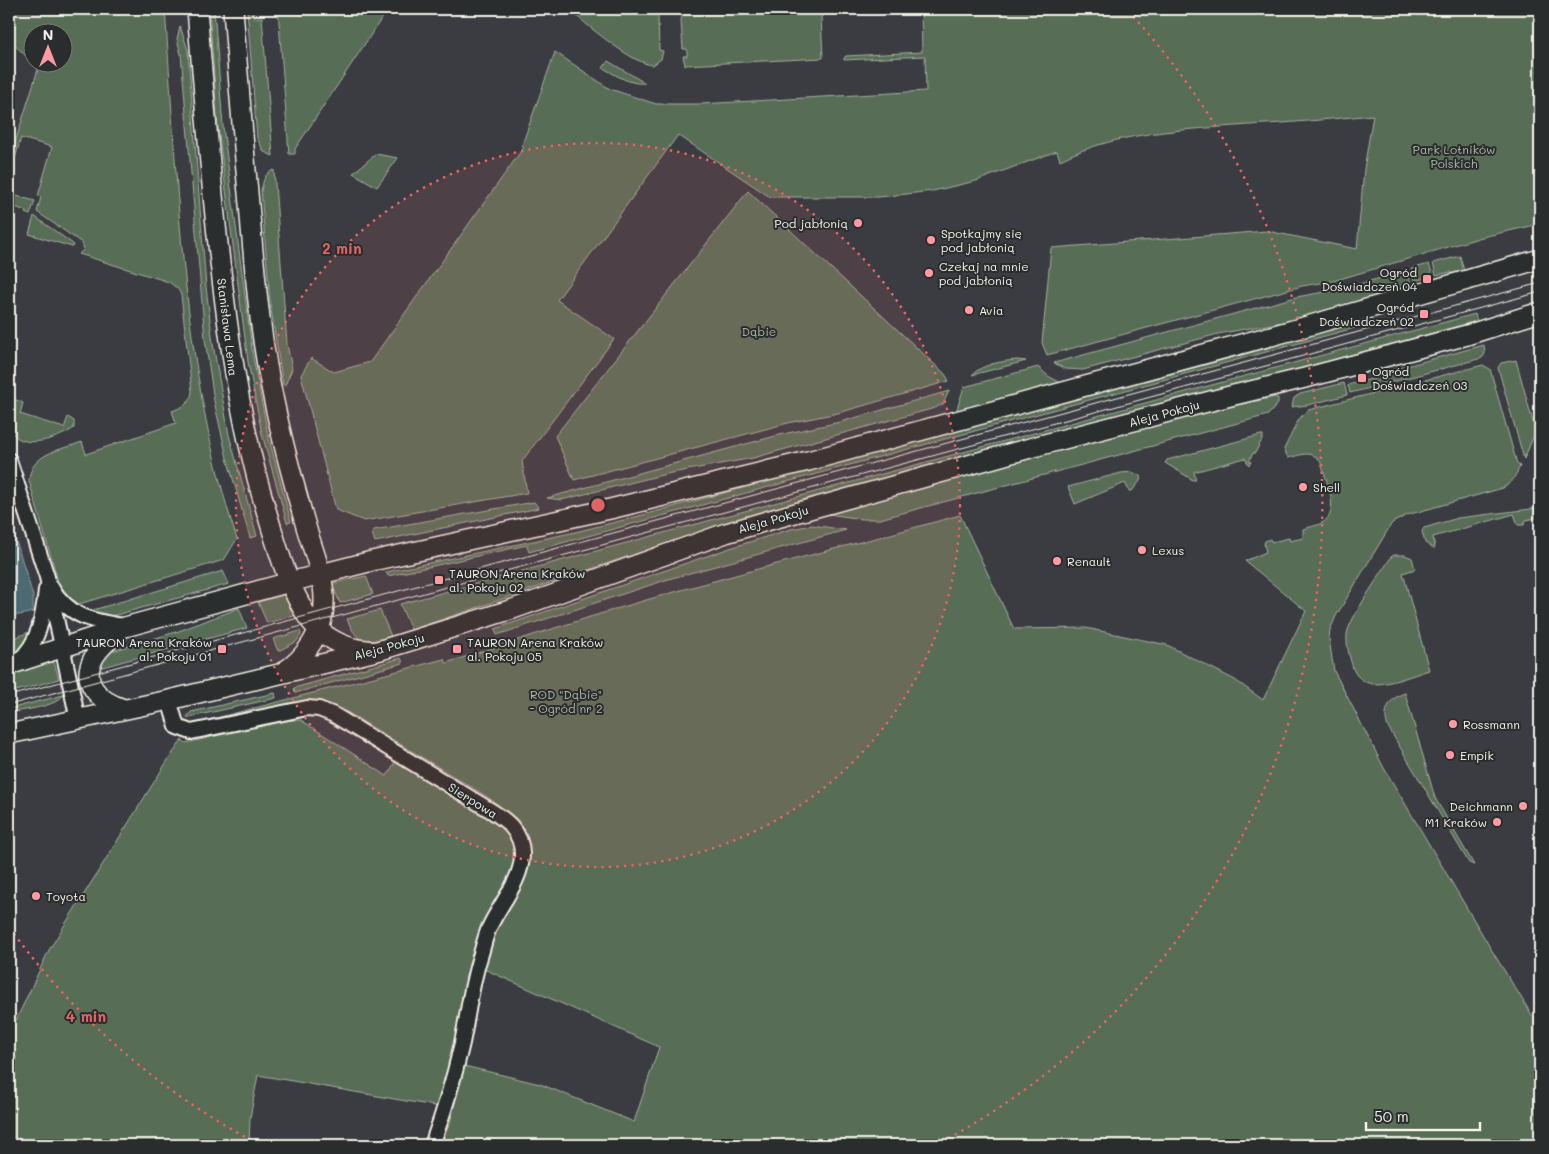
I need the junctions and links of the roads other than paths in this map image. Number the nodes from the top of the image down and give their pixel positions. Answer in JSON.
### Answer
{"nodes":[{"id":1,"x":197,"y":9,"type":"edge"},
{"id":2,"x":233,"y":9,"type":"edge"},
{"id":3,"x":1540,"y":258,"type":"edge"},
{"id":4,"x":1540,"y":312,"type":"edge"},
{"id":5,"x":9,"y":460,"type":"edge"},
{"id":6,"x":320,"y":574,"type":"junction"},
{"id":7,"x":47,"y":577,"type":"junction"},
{"id":8,"x":290,"y":582,"type":"junction"},
{"id":9,"x":125,"y":627,"type":"junction"},
{"id":10,"x":319,"y":629,"type":"junction"},
{"id":11,"x":63,"y":648,"type":"junction"},
{"id":12,"x":381,"y":650,"type":"junction"},
{"id":13,"x":12,"y":664,"type":"edge"},
{"id":14,"x":282,"y":673,"type":"junction"},
{"id":15,"x":169,"y":700,"type":"junction"},
{"id":16,"x":124,"y":709,"type":"junction"},
{"id":17,"x":78,"y":720,"type":"junction"},
{"id":18,"x":9,"y":734,"type":"edge"},
{"id":19,"x":432,"y":1145,"type":"edge"}],
"edges":[{"from":1,"to":8,"type":"main road","name":"Stanisława Lema"},
{"from":2,"to":6,"type":"main road"},
{"from":3,"to":6,"type":"main road"},
{"from":4,"to":12,"type":"main road","name":"Aleja Pokoju"},
{"from":5,"to":7,"type":"street"},
{"from":6,"to":8,"type":"main road"},
{"from":6,"to":10,"type":"main road"},
{"from":7,"to":9,"type":"street"},
{"from":7,"to":11,"type":"street"},
{"from":7,"to":13,"type":"street"},
{"from":8,"to":9,"type":"main road"},
{"from":8,"to":10,"type":"main road","name":"Stanisława Lema"},
{"from":9,"to":11,"type":"main road"},
{"from":9,"to":16,"type":"main road"},
{"from":10,"to":12,"type":"main road","name":"Stanisława Lema"},
{"from":10,"to":14,"type":"main road"},
{"from":11,"to":13,"type":"main road"},
{"from":11,"to":17,"type":"street"},
{"from":12,"to":14,"type":"main road","name":"Aleja Pokoju"},
{"from":14,"to":15,"type":"main road","name":"Aleja Pokoju"},
{"from":15,"to":16,"type":"main road","name":"Aleja Pokoju"},
{"from":15,"to":19,"type":"street","name":"Sierpowa"},
{"from":16,"to":17,"type":"main road","name":"Aleja Pokoju"},
{"from":17,"to":18,"type":"main road","name":"Aleja Pokoju"}]}
